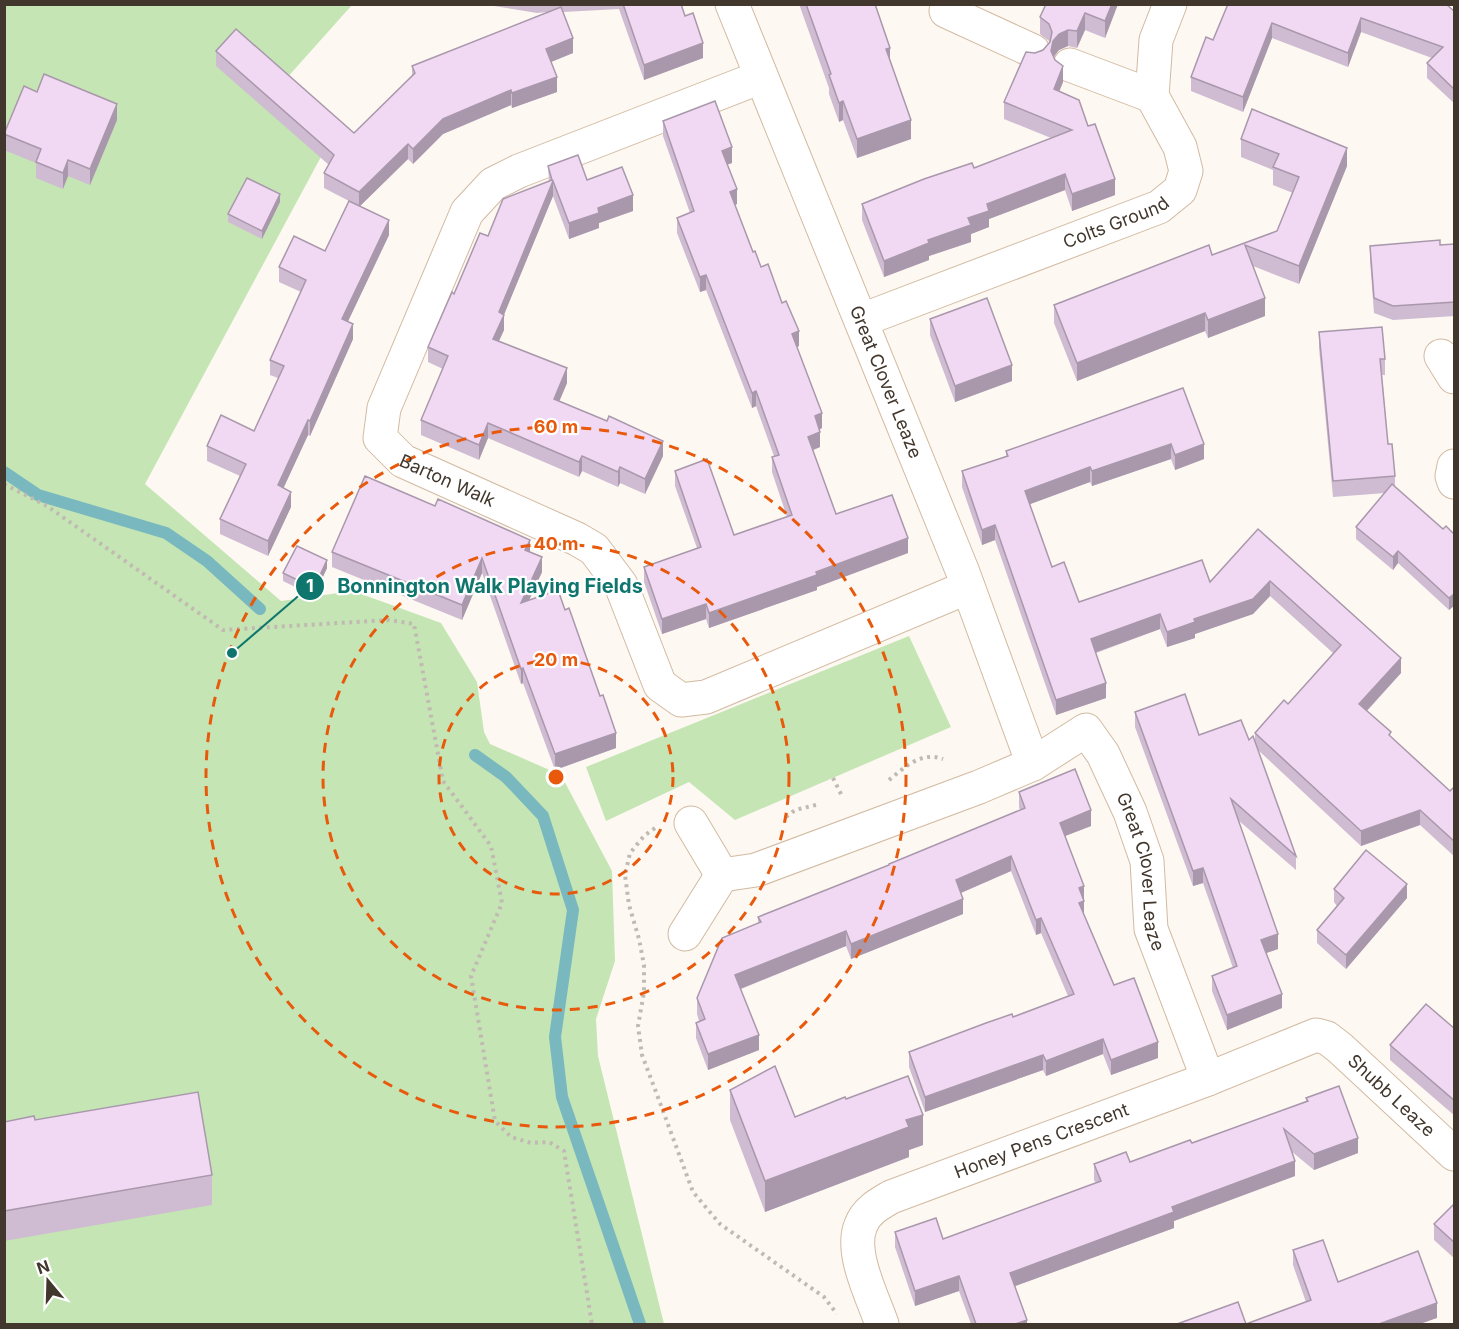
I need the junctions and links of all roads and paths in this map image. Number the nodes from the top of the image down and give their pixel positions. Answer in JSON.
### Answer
{"nodes":[{"id":1,"x":732,"y":4,"type":"edge"},
{"id":2,"x":1170,"y":4,"type":"edge"},
{"id":3,"x":946,"y":11,"type":"dead end"},
{"id":4,"x":1034,"y":51,"type":"edge"},
{"id":5,"x":1070,"y":65,"type":"dead end"},
{"id":6,"x":761,"y":77,"type":"junction"},
{"id":7,"x":1152,"y":96,"type":"junction"},
{"id":8,"x":862,"y":320,"type":"junction"},
{"id":9,"x":1455,"y":466,"type":"edge"},
{"id":10,"x":1455,"y":482,"type":"edge"},
{"id":11,"x":4,"y":484,"type":"edge"},
{"id":12,"x":968,"y":587,"type":"junction"},
{"id":13,"x":1033,"y":764,"type":"junction"},
{"id":14,"x":833,"y":778,"type":"dead end"},
{"id":15,"x":880,"y":784,"type":"dead end"},
{"id":16,"x":979,"y":787,"type":"junction"},
{"id":17,"x":852,"y":794,"type":"dead end"},
{"id":18,"x":842,"y":796,"type":"junction"},
{"id":19,"x":832,"y":800,"type":"dead end"},
{"id":20,"x":823,"y":803,"type":"dead end"},
{"id":21,"x":676,"y":823,"type":"joint"},
{"id":22,"x":780,"y":825,"type":"dead end"},
{"id":23,"x":722,"y":875,"type":"junction"},
{"id":24,"x":685,"y":934,"type":"dead end"},
{"id":25,"x":1327,"y":1038,"type":"joint"},
{"id":26,"x":1208,"y":1079,"type":"junction"},
{"id":27,"x":1455,"y":1154,"type":"edge"},
{"id":28,"x":592,"y":1324,"type":"edge"},
{"id":29,"x":840,"y":1324,"type":"edge"},
{"id":30,"x":882,"y":1324,"type":"edge"}],
"edges":[{"from":1,"to":6,"type":"street","name":"Great Clover Leaze"},
{"from":2,"to":7,"type":"street"},
{"from":3,"to":4,"type":"street"},
{"from":5,"to":7,"type":"street"},
{"from":6,"to":8,"type":"street","name":"Great Clover Leaze"},
{"from":6,"to":12,"type":"street","name":"Barton Walk"},
{"from":7,"to":8,"type":"street","name":"Colts Ground"},
{"from":8,"to":12,"type":"street","name":"Great Clover Leaze"},
{"from":9,"to":10,"type":"street"},
{"from":11,"to":28,"type":"path"},
{"from":12,"to":13,"type":"street","name":"Great Clover Leaze"},
{"from":13,"to":16,"type":"street","name":"Great Clover Leaze"},
{"from":13,"to":26,"type":"street","name":"Great Clover Leaze"},
{"from":14,"to":18,"type":"path"},
{"from":15,"to":16,"type":"path"},
{"from":16,"to":23,"type":"street","name":"Great Clover Leaze"},
{"from":17,"to":18,"type":"path"},
{"from":18,"to":19,"type":"path"},
{"from":20,"to":22,"type":"path"},
{"from":21,"to":23,"type":"street"},
{"from":21,"to":29,"type":"path"},
{"from":23,"to":24,"type":"street"},
{"from":25,"to":26,"type":"street","name":"Honey Pens Crescent"},
{"from":25,"to":27,"type":"street","name":"Shubb Leaze"},
{"from":26,"to":30,"type":"street","name":"Honey Pens Crescent"}]}
